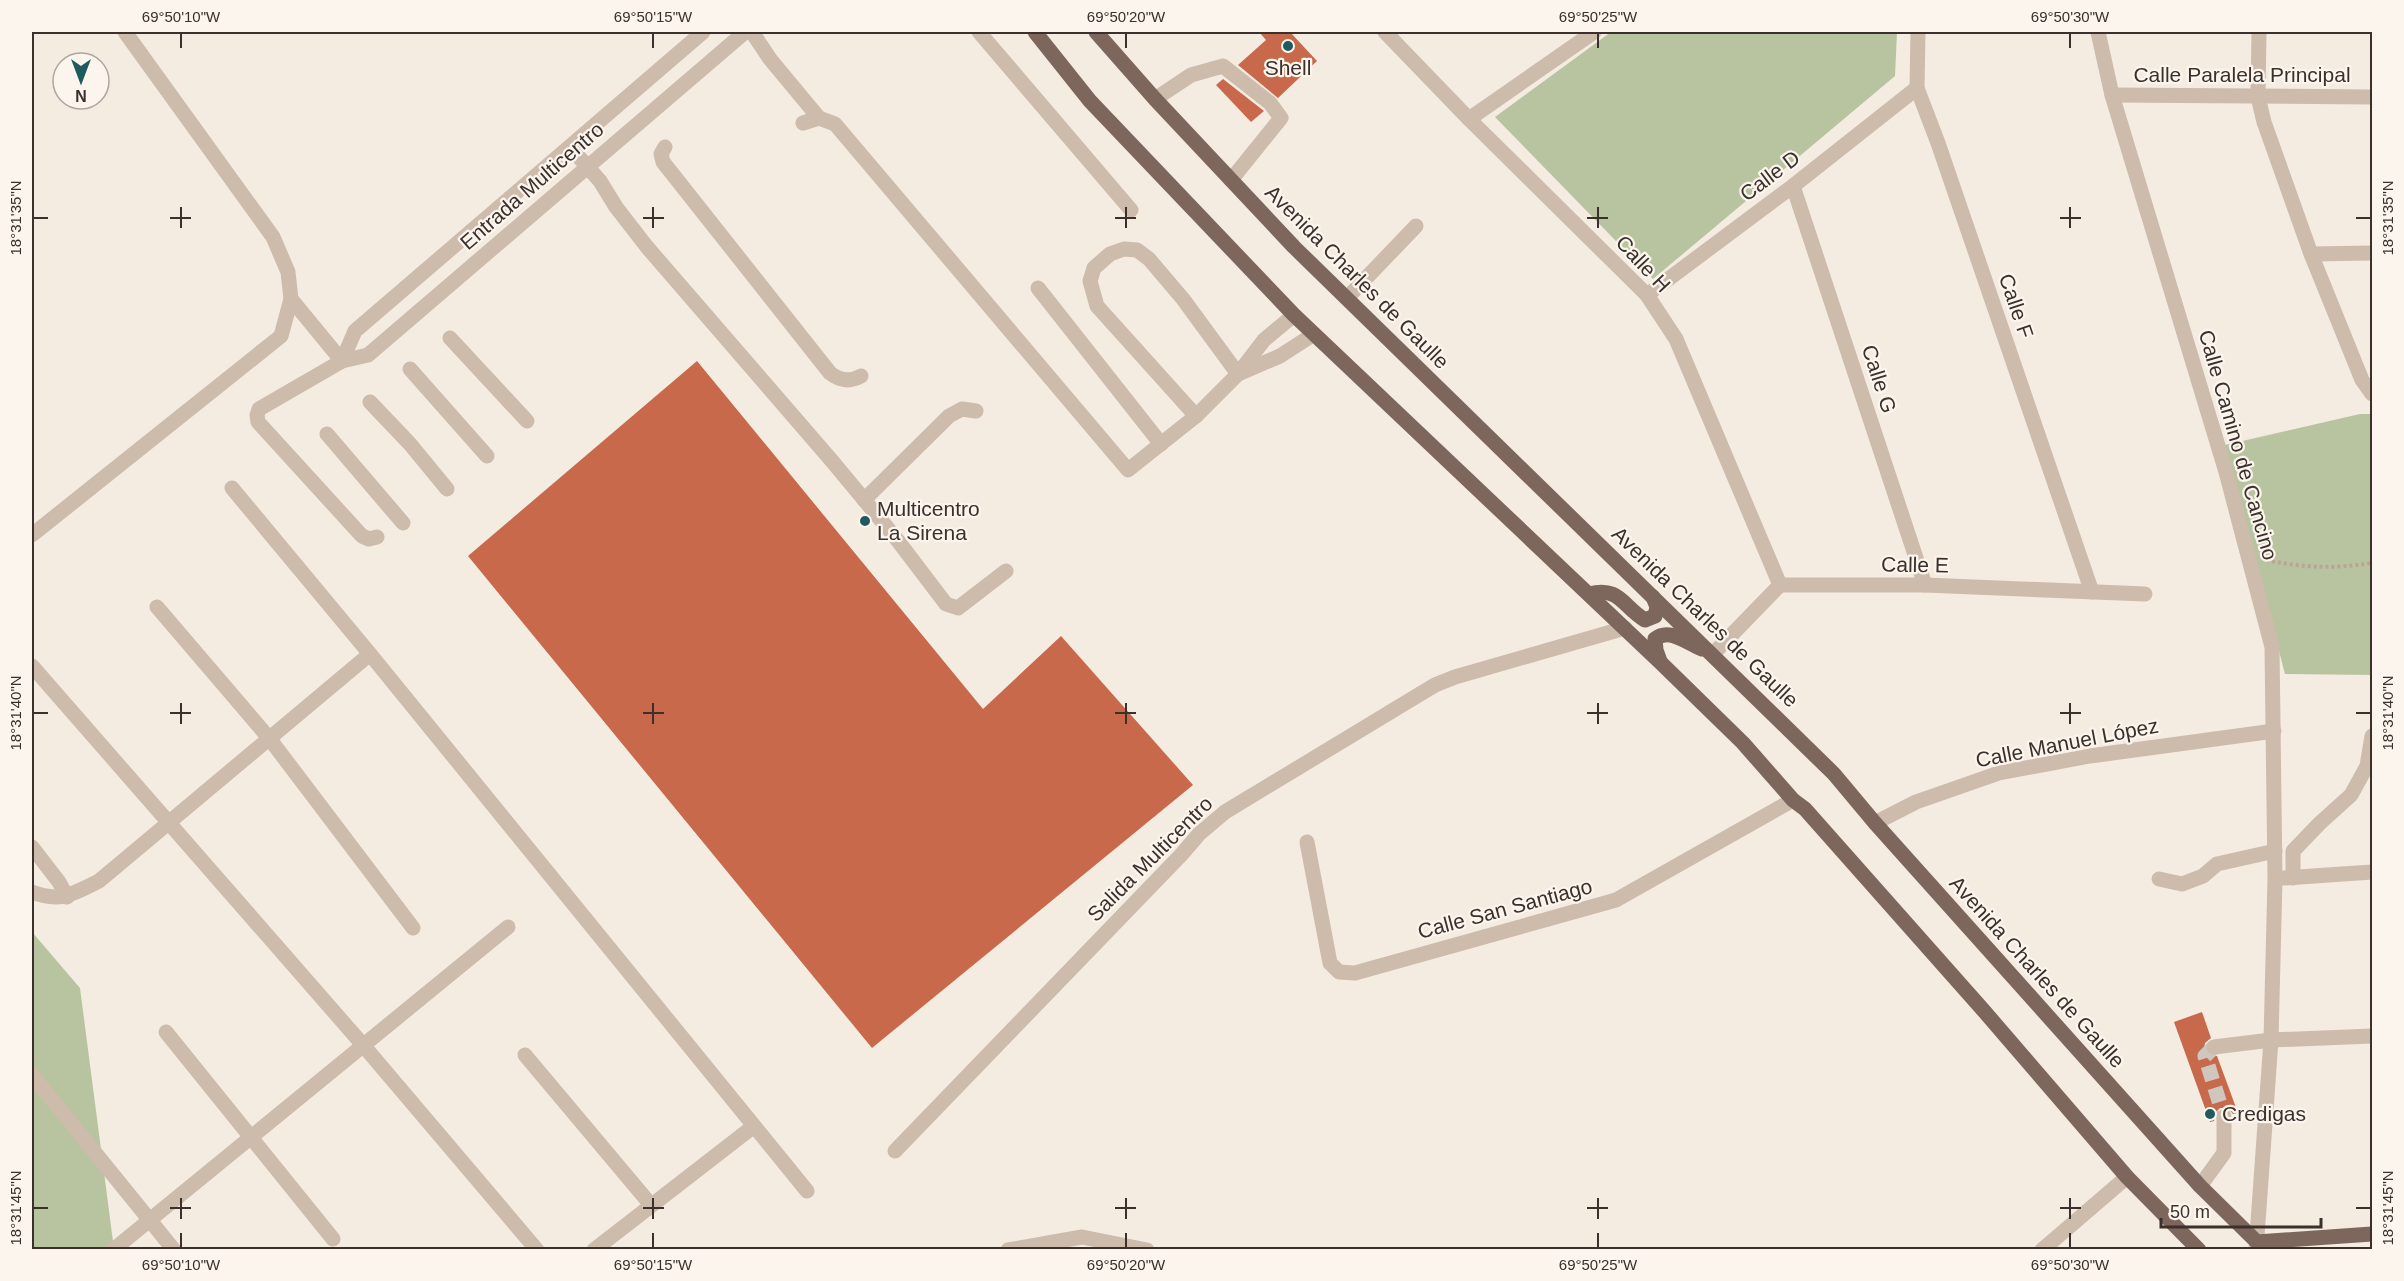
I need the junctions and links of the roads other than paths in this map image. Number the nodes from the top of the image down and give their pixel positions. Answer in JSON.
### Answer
{"nodes":[{"id":1,"x":125,"y":32,"type":"edge"},
{"id":2,"x":703,"y":32,"type":"edge"},
{"id":3,"x":745,"y":32,"type":"edge"},
{"id":4,"x":752,"y":32,"type":"edge"},
{"id":5,"x":979,"y":32,"type":"edge"},
{"id":6,"x":1035,"y":32,"type":"edge"},
{"id":7,"x":1096,"y":32,"type":"edge"},
{"id":8,"x":1385,"y":32,"type":"edge"},
{"id":9,"x":1594,"y":32,"type":"edge"},
{"id":10,"x":1918,"y":32,"type":"edge"},
{"id":11,"x":2098,"y":32,"type":"edge"},
{"id":12,"x":2259,"y":32,"type":"edge"},
{"id":13,"x":1917,"y":88,"type":"junction"},
{"id":14,"x":2112,"y":95,"type":"junction"},
{"id":15,"x":2258,"y":97,"type":"junction"},
{"id":16,"x":2373,"y":97,"type":"edge"},
{"id":17,"x":1155,"y":99,"type":"junction"},
{"id":18,"x":819,"y":118,"type":"junction"},
{"id":19,"x":1469,"y":119,"type":"junction"},
{"id":20,"x":803,"y":123,"type":"dead end"},
{"id":21,"x":570,"y":147,"type":"junction"},
{"id":22,"x":665,"y":147,"type":"dead end"},
{"id":23,"x":586,"y":167,"type":"junction"},
{"id":24,"x":1231,"y":180,"type":"junction"},
{"id":25,"x":1793,"y":186,"type":"junction"},
{"id":26,"x":1131,"y":210,"type":"dead end"},
{"id":27,"x":1416,"y":226,"type":"dead end"},
{"id":28,"x":2373,"y":253,"type":"edge"},
{"id":29,"x":2311,"y":254,"type":"junction"},
{"id":30,"x":1038,"y":288,"type":"dead end"},
{"id":31,"x":1647,"y":295,"type":"junction"},
{"id":32,"x":291,"y":298,"type":"junction"},
{"id":33,"x":1347,"y":298,"type":"junction"},
{"id":34,"x":1294,"y":315,"type":"junction"},
{"id":35,"x":1314,"y":334,"type":"junction"},
{"id":36,"x":450,"y":338,"type":"dead end"},
{"id":37,"x":342,"y":361,"type":"junction"},
{"id":38,"x":410,"y":369,"type":"dead end"},
{"id":39,"x":1238,"y":374,"type":"junction"},
{"id":40,"x":861,"y":376,"type":"dead end"},
{"id":41,"x":2373,"y":394,"type":"edge"},
{"id":42,"x":370,"y":402,"type":"dead end"},
{"id":43,"x":976,"y":411,"type":"dead end"},
{"id":44,"x":1196,"y":416,"type":"junction"},
{"id":45,"x":527,"y":421,"type":"dead end"},
{"id":46,"x":327,"y":434,"type":"dead end"},
{"id":47,"x":1161,"y":444,"type":"junction"},
{"id":48,"x":487,"y":456,"type":"dead end"},
{"id":49,"x":232,"y":488,"type":"dead end"},
{"id":50,"x":447,"y":489,"type":"dead end"},
{"id":51,"x":864,"y":500,"type":"junction"},
{"id":52,"x":403,"y":523,"type":"dead end"},
{"id":53,"x":32,"y":535,"type":"edge"},
{"id":54,"x":377,"y":537,"type":"dead end"},
{"id":55,"x":1006,"y":571,"type":"dead end"},
{"id":56,"x":1780,"y":585,"type":"junction"},
{"id":57,"x":1925,"y":585,"type":"junction"},
{"id":58,"x":2092,"y":592,"type":"junction"},
{"id":59,"x":1589,"y":594,"type":"junction"},
{"id":60,"x":2145,"y":594,"type":"dead end"},
{"id":61,"x":1653,"y":597,"type":"junction"},
{"id":62,"x":158,"y":607,"type":"dead end"},
{"id":63,"x":1625,"y":628,"type":"junction"},
{"id":64,"x":370,"y":654,"type":"junction"},
{"id":65,"x":1713,"y":654,"type":"junction"},
{"id":66,"x":1660,"y":662,"type":"junction"},
{"id":67,"x":32,"y":666,"type":"edge"},
{"id":68,"x":2274,"y":731,"type":"junction"},
{"id":69,"x":2373,"y":736,"type":"edge"},
{"id":70,"x":269,"y":738,"type":"junction"},
{"id":71,"x":1793,"y":800,"type":"junction"},
{"id":72,"x":167,"y":823,"type":"junction"},
{"id":73,"x":1875,"y":824,"type":"junction"},
{"id":74,"x":1307,"y":842,"type":"dead end"},
{"id":75,"x":32,"y":847,"type":"edge"},
{"id":76,"x":2275,"y":850,"type":"junction"},
{"id":77,"x":2373,"y":872,"type":"edge"},
{"id":78,"x":2293,"y":878,"type":"junction"},
{"id":79,"x":2159,"y":879,"type":"dead end"},
{"id":80,"x":2275,"y":879,"type":"junction"},
{"id":81,"x":32,"y":892,"type":"edge"},
{"id":82,"x":67,"y":897,"type":"junction"},
{"id":83,"x":508,"y":927,"type":"dead end"},
{"id":84,"x":413,"y":928,"type":"dead end"},
{"id":85,"x":166,"y":1032,"type":"dead end"},
{"id":86,"x":2373,"y":1036,"type":"edge"},
{"id":87,"x":2271,"y":1040,"type":"junction"},
{"id":88,"x":363,"y":1045,"type":"junction"},
{"id":89,"x":2214,"y":1047,"type":"dead end"},
{"id":90,"x":525,"y":1054,"type":"dead end"},
{"id":91,"x":32,"y":1075,"type":"edge"},
{"id":92,"x":2224,"y":1117,"type":"tunnel mouth"},
{"id":93,"x":754,"y":1126,"type":"junction"},
{"id":94,"x":250,"y":1138,"type":"junction"},
{"id":95,"x":895,"y":1151,"type":"dead end"},
{"id":96,"x":2127,"y":1177,"type":"junction"},
{"id":97,"x":2200,"y":1186,"type":"junction"},
{"id":98,"x":807,"y":1191,"type":"dead end"},
{"id":99,"x":651,"y":1205,"type":"junction"},
{"id":100,"x":149,"y":1220,"type":"junction"},
{"id":101,"x":2373,"y":1234,"type":"edge"},
{"id":102,"x":333,"y":1239,"type":"dead end"},
{"id":103,"x":2259,"y":1247,"type":"edge"},
{"id":104,"x":113,"y":1250,"type":"edge"},
{"id":105,"x":174,"y":1250,"type":"edge"},
{"id":106,"x":537,"y":1250,"type":"edge"},
{"id":107,"x":594,"y":1250,"type":"edge"},
{"id":108,"x":1008,"y":1250,"type":"edge"},
{"id":109,"x":1147,"y":1250,"type":"edge"},
{"id":110,"x":2043,"y":1250,"type":"edge"},
{"id":111,"x":2199,"y":1250,"type":"edge"}],
"edges":[{"from":1,"to":32,"type":"street"},
{"from":2,"to":21,"type":"street","name":"Entrada Multicentro"},
{"from":3,"to":23,"type":"street","name":"Entrada Multicentro"},
{"from":4,"to":18,"type":"street"},
{"from":5,"to":26,"type":"street"},
{"from":6,"to":34,"type":"main road"},
{"from":7,"to":17,"type":"main road","name":"Avenida Charles de Gaulle"},
{"from":8,"to":19,"type":"street","name":"Calle H"},
{"from":9,"to":19,"type":"street"},
{"from":10,"to":13,"type":"street","name":"Calle F"},
{"from":11,"to":14,"type":"street","name":"Calle Camino de Cancino"},
{"from":12,"to":15,"type":"street"},
{"from":13,"to":25,"type":"street","name":"Calle D"},
{"from":13,"to":58,"type":"street","name":"Calle F"},
{"from":14,"to":15,"type":"street","name":"Calle Paralela Principal"},
{"from":14,"to":68,"type":"street","name":"Calle Camino de Cancino"},
{"from":15,"to":16,"type":"street","name":"Calle Paralela Principal"},
{"from":15,"to":29,"type":"street"},
{"from":17,"to":24,"type":"main road","name":"Avenida Charles de Gaulle"},
{"from":17,"to":24,"type":"street"},
{"from":18,"to":20,"type":"street"},
{"from":18,"to":47,"type":"street"},
{"from":19,"to":31,"type":"street","name":"Calle H"},
{"from":21,"to":23,"type":"street"},
{"from":21,"to":37,"type":"street","name":"Entrada Multicentro"},
{"from":22,"to":40,"type":"street"},
{"from":23,"to":37,"type":"street","name":"Entrada Multicentro"},
{"from":23,"to":51,"type":"street"},
{"from":24,"to":33,"type":"main road","name":"Avenida Charles de Gaulle"},
{"from":25,"to":31,"type":"street","name":"Calle D"},
{"from":25,"to":57,"type":"street","name":"Calle G"},
{"from":27,"to":33,"type":"street"},
{"from":28,"to":29,"type":"street"},
{"from":29,"to":41,"type":"street"},
{"from":30,"to":47,"type":"street"},
{"from":31,"to":56,"type":"street","name":"Calle H"},
{"from":32,"to":37,"type":"street"},
{"from":32,"to":53,"type":"street"},
{"from":33,"to":61,"type":"main road","name":"Avenida Charles de Gaulle"},
{"from":34,"to":35,"type":"main road"},
{"from":34,"to":39,"type":"street"},
{"from":35,"to":39,"type":"street"},
{"from":35,"to":59,"type":"main road"},
{"from":36,"to":45,"type":"street"},
{"from":37,"to":54,"type":"street","name":"Entrada Multicentro"},
{"from":38,"to":48,"type":"street"},
{"from":39,"to":44,"type":"street"},
{"from":39,"to":44,"type":"street"},
{"from":42,"to":50,"type":"street"},
{"from":43,"to":51,"type":"street"},
{"from":44,"to":47,"type":"street"},
{"from":46,"to":52,"type":"street"},
{"from":49,"to":64,"type":"street"},
{"from":51,"to":55,"type":"street"},
{"from":56,"to":57,"type":"street","name":"Calle E"},
{"from":56,"to":65,"type":"street"},
{"from":57,"to":58,"type":"street","name":"Calle E"},
{"from":58,"to":60,"type":"street","name":"Calle E"},
{"from":59,"to":61,"type":"main road"},
{"from":59,"to":63,"type":"main road"},
{"from":61,"to":65,"type":"main road","name":"Avenida Charles de Gaulle"},
{"from":62,"to":70,"type":"street"},
{"from":63,"to":66,"type":"main road"},
{"from":63,"to":95,"type":"street","name":"Salida Multicentro"},
{"from":64,"to":70,"type":"street"},
{"from":64,"to":93,"type":"street"},
{"from":65,"to":66,"type":"main road"},
{"from":65,"to":73,"type":"main road","name":"Avenida Charles de Gaulle"},
{"from":66,"to":71,"type":"main road"},
{"from":67,"to":72,"type":"street"},
{"from":68,"to":73,"type":"street","name":"Calle Manuel López"},
{"from":68,"to":76,"type":"street","name":"Calle Camino de Cancino"},
{"from":69,"to":78,"type":"street"},
{"from":70,"to":72,"type":"street"},
{"from":70,"to":84,"type":"street"},
{"from":71,"to":74,"type":"street","name":"Calle San Santiago"},
{"from":71,"to":96,"type":"main road"},
{"from":72,"to":82,"type":"street"},
{"from":72,"to":88,"type":"street"},
{"from":73,"to":97,"type":"main road","name":"Avenida Charles de Gaulle"},
{"from":75,"to":82,"type":"street"},
{"from":76,"to":79,"type":"street"},
{"from":76,"to":80,"type":"street","name":"Calle Camino de Cancino"},
{"from":77,"to":78,"type":"street"},
{"from":78,"to":80,"type":"street"},
{"from":80,"to":87,"type":"street","name":"Calle Camino de Cancino"},
{"from":81,"to":82,"type":"street"},
{"from":83,"to":88,"type":"street"},
{"from":85,"to":94,"type":"street"},
{"from":86,"to":87,"type":"street"},
{"from":87,"to":89,"type":"street"},
{"from":87,"to":103,"type":"street","name":"Calle Camino de Cancino"},
{"from":88,"to":94,"type":"street"},
{"from":88,"to":106,"type":"street"},
{"from":90,"to":99,"type":"street"},
{"from":91,"to":100,"type":"street"},
{"from":92,"to":97,"type":"street"},
{"from":93,"to":98,"type":"street"},
{"from":93,"to":99,"type":"street"},
{"from":94,"to":100,"type":"street"},
{"from":94,"to":102,"type":"street"},
{"from":96,"to":110,"type":"street"},
{"from":96,"to":111,"type":"main road"},
{"from":97,"to":103,"type":"main road","name":"Avenida Charles de Gaulle"},
{"from":99,"to":107,"type":"street"},
{"from":100,"to":104,"type":"street"},
{"from":100,"to":105,"type":"street"},
{"from":101,"to":103,"type":"main road"},
{"from":108,"to":109,"type":"street"}]}
